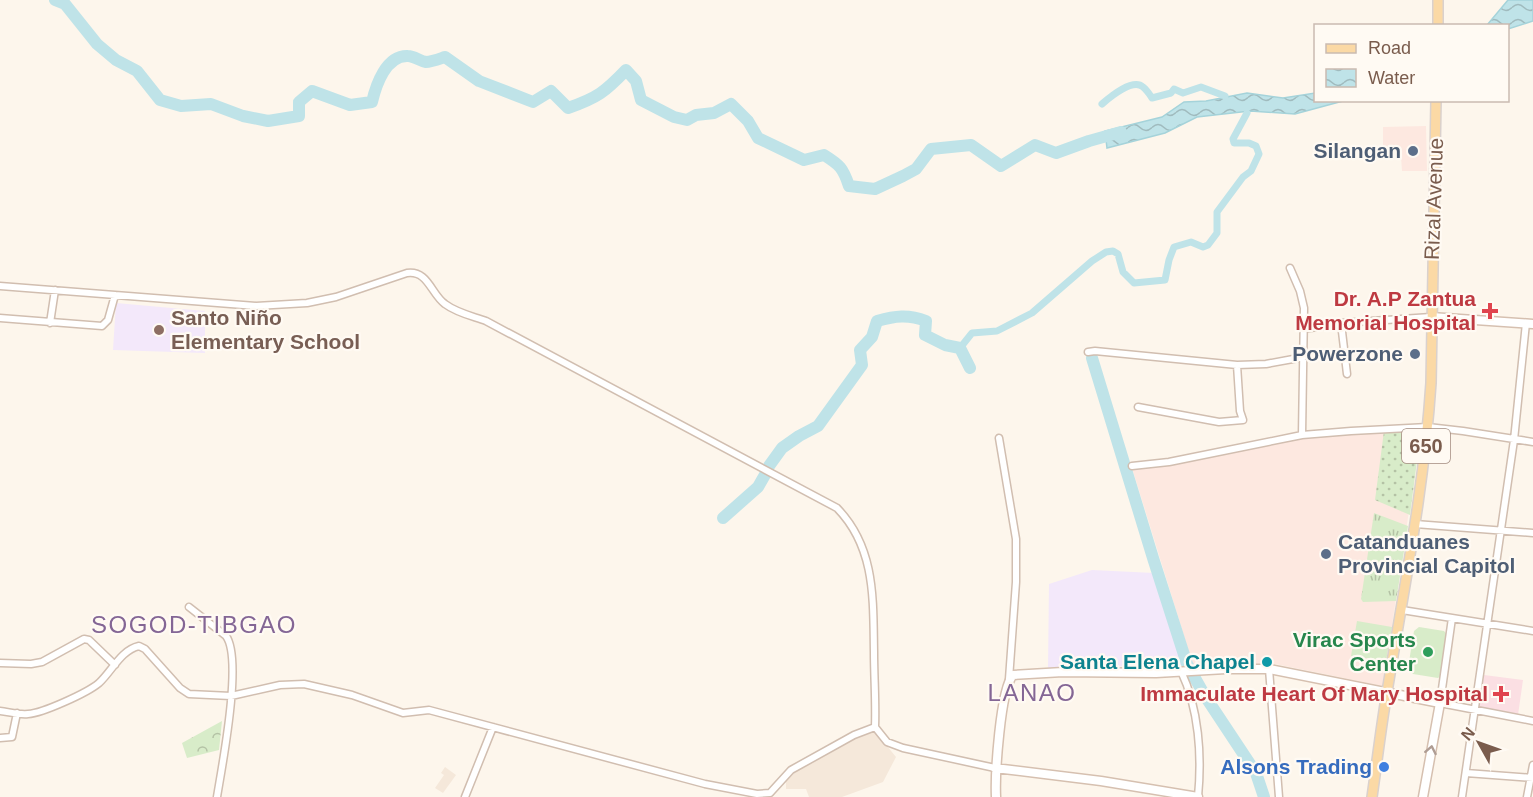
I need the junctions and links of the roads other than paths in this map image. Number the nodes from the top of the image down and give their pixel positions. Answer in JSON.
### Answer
{"nodes":[{"id":1,"x":1438,"y":0,"type":"edge"},
{"id":2,"x":1438,"y":24,"type":"edge"},
{"id":3,"x":1436,"y":102,"type":"edge"},
{"id":4,"x":1290,"y":268,"type":"dead end"},
{"id":5,"x":0,"y":285,"type":"edge"},
{"id":6,"x":55,"y":290,"type":"junction"},
{"id":7,"x":115,"y":295,"type":"junction"},
{"id":8,"x":1431,"y":317,"type":"junction"},
{"id":9,"x":0,"y":318,"type":"edge"},
{"id":10,"x":50,"y":323,"type":"junction"},
{"id":11,"x":1341,"y":323,"type":"junction"},
{"id":12,"x":1530,"y":323,"type":"edge"},
{"id":13,"x":1304,"y":329,"type":"junction"},
{"id":14,"x":1088,"y":352,"type":"dead end"},
{"id":15,"x":1304,"y":357,"type":"junction"},
{"id":16,"x":1237,"y":365,"type":"junction"},
{"id":17,"x":1347,"y":374,"type":"dead end"},
{"id":18,"x":1138,"y":407,"type":"dead end"},
{"id":19,"x":1428,"y":427,"type":"junction"},
{"id":20,"x":1302,"y":435,"type":"junction"},
{"id":21,"x":999,"y":438,"type":"dead end"},
{"id":22,"x":1514,"y":440,"type":"junction"},
{"id":23,"x":1533,"y":442,"type":"edge"},
{"id":24,"x":1132,"y":466,"type":"dead end"},
{"id":25,"x":1415,"y":524,"type":"junction"},
{"id":26,"x":1500,"y":531,"type":"junction"},
{"id":27,"x":1533,"y":533,"type":"edge"},
{"id":28,"x":189,"y":607,"type":"dead end"},
{"id":29,"x":1402,"y":610,"type":"junction"},
{"id":30,"x":1452,"y":618,"type":"junction"},
{"id":31,"x":1488,"y":624,"type":"junction"},
{"id":32,"x":1533,"y":631,"type":"edge"},
{"id":33,"x":0,"y":663,"type":"edge"},
{"id":34,"x":114,"y":664,"type":"junction"},
{"id":35,"x":1269,"y":669,"type":"junction"},
{"id":36,"x":1187,"y":671,"type":"junction"},
{"id":37,"x":1013,"y":678,"type":"junction"},
{"id":38,"x":1387,"y":692,"type":"junction"},
{"id":39,"x":231,"y":696,"type":"junction"},
{"id":40,"x":1440,"y":703,"type":"junction"},
{"id":41,"x":0,"y":711,"type":"edge"},
{"id":42,"x":1475,"y":711,"type":"junction"},
{"id":43,"x":16,"y":713,"type":"junction"},
{"id":44,"x":1533,"y":721,"type":"edge"},
{"id":45,"x":494,"y":727,"type":"junction"},
{"id":46,"x":875,"y":727,"type":"junction"},
{"id":47,"x":0,"y":738,"type":"edge"},
{"id":48,"x":1533,"y":765,"type":"edge"},
{"id":49,"x":995,"y":768,"type":"junction"},
{"id":50,"x":1466,"y":773,"type":"junction"},
{"id":51,"x":1532,"y":778,"type":"edge"},
{"id":52,"x":217,"y":797,"type":"edge"},
{"id":53,"x":465,"y":797,"type":"edge"},
{"id":54,"x":996,"y":797,"type":"edge"},
{"id":55,"x":1198,"y":797,"type":"edge"},
{"id":56,"x":1279,"y":797,"type":"edge"},
{"id":57,"x":1372,"y":797,"type":"edge"},
{"id":58,"x":1423,"y":797,"type":"edge"},
{"id":59,"x":1462,"y":797,"type":"edge"},
{"id":60,"x":1527,"y":797,"type":"edge"}],
"edges":[{"from":1,"to":2,"type":"main road"},
{"from":3,"to":8,"type":"main road","name":"Rizal Avenue","number":"650"},
{"from":4,"to":13,"type":"street"},
{"from":5,"to":6,"type":"street"},
{"from":6,"to":7,"type":"street"},
{"from":6,"to":10,"type":"street"},
{"from":7,"to":10,"type":"street"},
{"from":7,"to":46,"type":"street"},
{"from":8,"to":11,"type":"street"},
{"from":8,"to":12,"type":"street"},
{"from":8,"to":19,"type":"main road","name":"Rizal Avenue","number":"650"},
{"from":9,"to":10,"type":"street"},
{"from":11,"to":13,"type":"street"},
{"from":11,"to":17,"type":"street"},
{"from":12,"to":22,"type":"street"},
{"from":13,"to":15,"type":"street"},
{"from":14,"to":16,"type":"street"},
{"from":15,"to":16,"type":"street"},
{"from":15,"to":20,"type":"street"},
{"from":16,"to":18,"type":"street"},
{"from":19,"to":20,"type":"street"},
{"from":19,"to":22,"type":"street"},
{"from":19,"to":25,"type":"main road","name":"Rizal Avenue","number":"650"},
{"from":20,"to":24,"type":"street"},
{"from":21,"to":37,"type":"street"},
{"from":22,"to":23,"type":"street"},
{"from":22,"to":26,"type":"street"},
{"from":25,"to":26,"type":"street"},
{"from":25,"to":29,"type":"main road","name":"Rizal Avenue","number":"650"},
{"from":26,"to":27,"type":"street"},
{"from":26,"to":31,"type":"street"},
{"from":28,"to":39,"type":"street"},
{"from":29,"to":30,"type":"street"},
{"from":29,"to":38,"type":"main road","name":"Rizal Avenue","number":"650"},
{"from":30,"to":31,"type":"street"},
{"from":30,"to":40,"type":"street"},
{"from":31,"to":32,"type":"street"},
{"from":31,"to":42,"type":"street"},
{"from":33,"to":34,"type":"street"},
{"from":34,"to":39,"type":"street"},
{"from":34,"to":43,"type":"street"},
{"from":35,"to":36,"type":"street"},
{"from":35,"to":38,"type":"street"},
{"from":35,"to":56,"type":"street"},
{"from":36,"to":37,"type":"street"},
{"from":36,"to":55,"type":"street"},
{"from":37,"to":49,"type":"street"},
{"from":38,"to":40,"type":"street"},
{"from":38,"to":57,"type":"main road","name":"Rizal Avenue","number":"650"},
{"from":39,"to":45,"type":"street"},
{"from":39,"to":52,"type":"street"},
{"from":40,"to":42,"type":"street"},
{"from":58,"to":40,"type":"street","one_way":true},
{"from":41,"to":43,"type":"street"},
{"from":42,"to":44,"type":"street"},
{"from":42,"to":50,"type":"street"},
{"from":43,"to":47,"type":"street"},
{"from":45,"to":46,"type":"street"},
{"from":45,"to":53,"type":"street"},
{"from":46,"to":49,"type":"street"},
{"from":48,"to":51,"type":"street"},
{"from":49,"to":54,"type":"street"},
{"from":49,"to":55,"type":"street"},
{"from":50,"to":51,"type":"street"},
{"from":50,"to":59,"type":"street"},
{"from":51,"to":60,"type":"street"}]}
